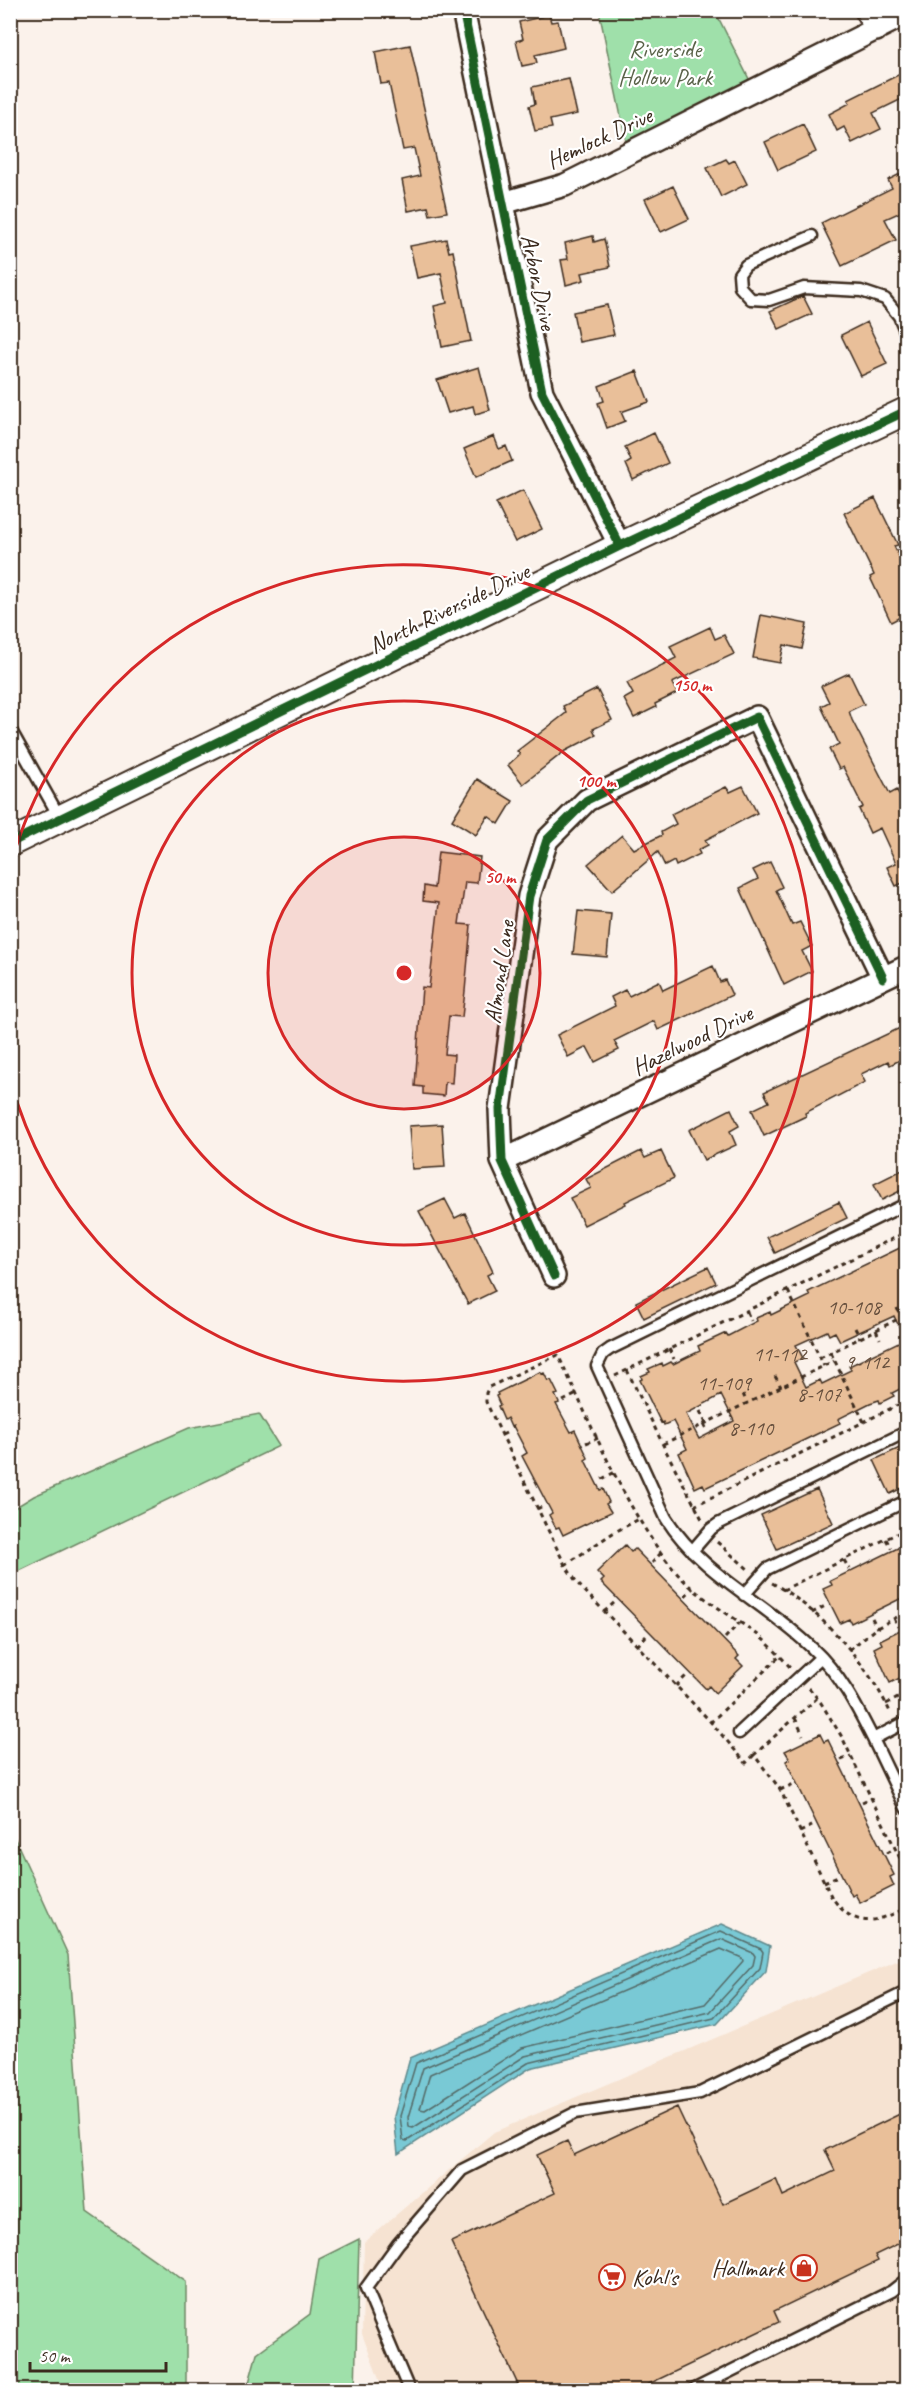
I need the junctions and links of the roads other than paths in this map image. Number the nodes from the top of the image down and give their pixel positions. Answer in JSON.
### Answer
{"nodes":[{"id":1,"x":463,"y":10,"type":"edge"},
{"id":2,"x":866,"y":10,"type":"edge"},
{"id":3,"x":906,"y":14,"type":"edge"},
{"id":4,"x":876,"y":30,"type":"junction"},
{"id":5,"x":503,"y":203,"type":"junction"},
{"id":6,"x":812,"y":236,"type":"dead end"},
{"id":7,"x":906,"y":333,"type":"edge"},
{"id":8,"x":905,"y":414,"type":"edge"},
{"id":9,"x":620,"y":546,"type":"junction"},
{"id":10,"x":10,"y":729,"type":"edge"},
{"id":11,"x":61,"y":818,"type":"junction"},
{"id":12,"x":10,"y":843,"type":"edge"},
{"id":13,"x":906,"y":967,"type":"edge"},
{"id":14,"x":883,"y":978,"type":"junction"},
{"id":15,"x":502,"y":1161,"type":"junction"},
{"id":16,"x":906,"y":1204,"type":"edge"},
{"id":17,"x":554,"y":1276,"type":"dead end"},
{"id":18,"x":906,"y":1432,"type":"edge"},
{"id":19,"x":906,"y":1501,"type":"edge"},
{"id":20,"x":692,"y":1551,"type":"junction"},
{"id":21,"x":744,"y":1595,"type":"junction"},
{"id":22,"x":821,"y":1657,"type":"junction"},
{"id":23,"x":901,"y":1725,"type":"edge"},
{"id":24,"x":739,"y":1733,"type":"dead end"},
{"id":25,"x":873,"y":1738,"type":"junction"},
{"id":26,"x":903,"y":1790,"type":"edge"},
{"id":27,"x":906,"y":1808,"type":"edge"},
{"id":28,"x":906,"y":1992,"type":"edge"},
{"id":29,"x":906,"y":2280,"type":"edge"},
{"id":30,"x":409,"y":2391,"type":"edge"},
{"id":31,"x":693,"y":2391,"type":"edge"}],
"edges":[{"from":1,"to":5,"type":"street","name":"Arbor Drive"},
{"from":2,"to":4,"type":"street"},
{"from":3,"to":4,"type":"street","name":"Hemlock Drive"},
{"from":4,"to":5,"type":"street","name":"Hemlock Drive"},
{"from":5,"to":9,"type":"street","name":"Arbor Drive"},
{"from":6,"to":7,"type":"lane"},
{"from":8,"to":9,"type":"street","name":"North Riverside Drive"},
{"from":9,"to":11,"type":"street","name":"North Riverside Drive"},
{"from":10,"to":11,"type":"lane"},
{"from":11,"to":12,"type":"street","name":"North Riverside Drive"},
{"from":13,"to":14,"type":"street","name":"Hazelwood Drive"},
{"from":14,"to":15,"type":"street","name":"Hazelwood Drive"},
{"from":14,"to":15,"type":"street","name":"Almond Lane"},
{"from":15,"to":17,"type":"street","name":"Almond Lane"},
{"from":16,"to":20,"type":"lane"},
{"from":18,"to":20,"type":"lane"},
{"from":19,"to":21,"type":"lane"},
{"from":20,"to":21,"type":"lane"},
{"from":21,"to":22,"type":"lane"},
{"from":22,"to":24,"type":"lane"},
{"from":22,"to":25,"type":"lane"},
{"from":23,"to":25,"type":"lane"},
{"from":25,"to":26,"type":"lane"},
{"from":26,"to":27,"type":"lane"},
{"from":28,"to":30,"type":"lane"},
{"from":29,"to":31,"type":"lane"}]}
